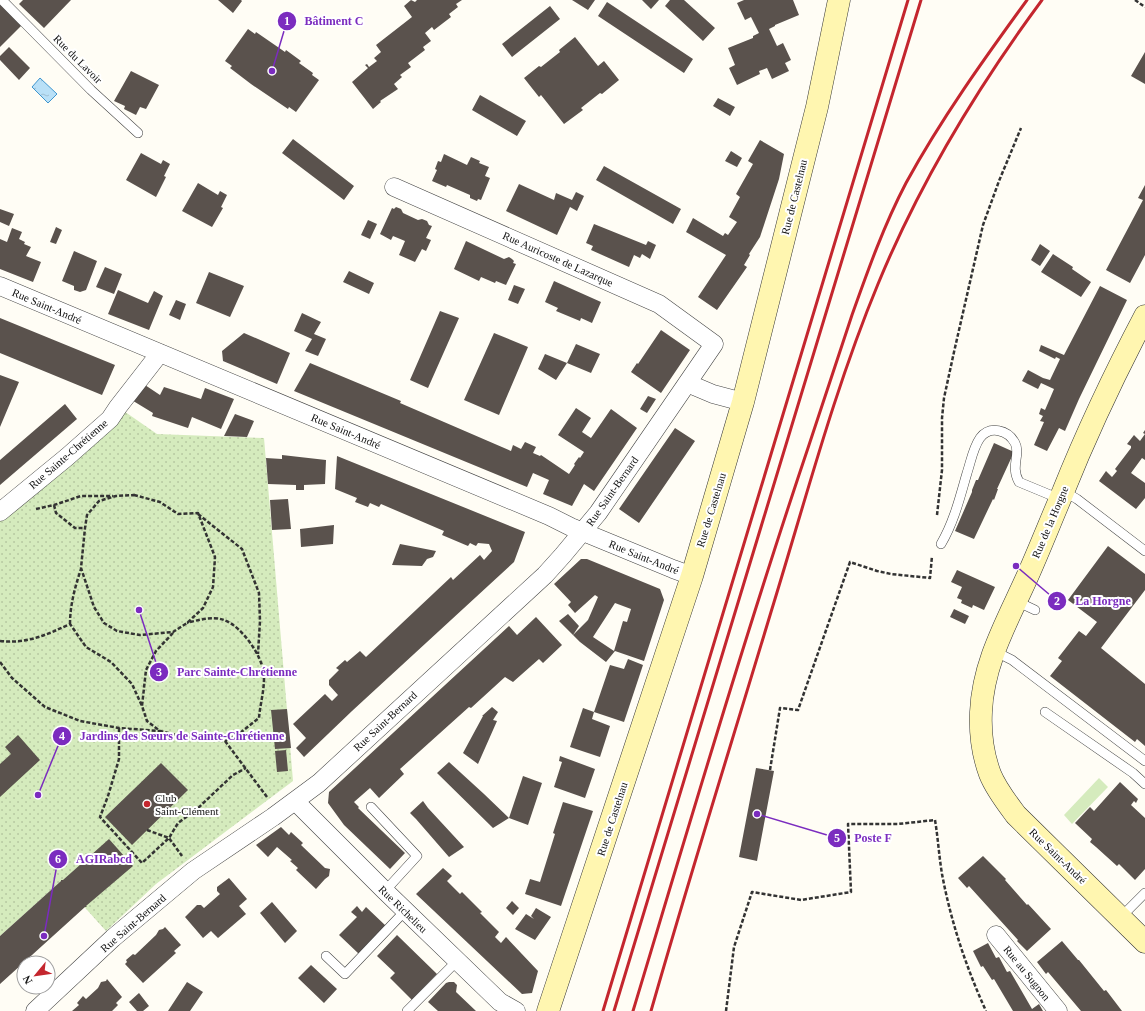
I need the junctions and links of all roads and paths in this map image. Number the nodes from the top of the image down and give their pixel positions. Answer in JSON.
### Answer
{"nodes":[{"id":1,"x":2,"y":0,"type":"edge"},
{"id":2,"x":839,"y":0,"type":"edge"},
{"id":3,"x":1135,"y":0,"type":"edge"},
{"id":4,"x":1145,"y":7,"type":"edge"},
{"id":5,"x":1021,"y":128,"type":"dead end"},
{"id":6,"x":138,"y":133,"type":"dead end"},
{"id":7,"x":394,"y":187,"type":"dead end"},
{"id":8,"x":0,"y":286,"type":"edge"},
{"id":9,"x":1145,"y":316,"type":"edge"},
{"id":10,"x":714,"y":344,"type":"joint"},
{"id":11,"x":160,"y":353,"type":"junction"},
{"id":12,"x":687,"y":383,"type":"junction"},
{"id":13,"x":743,"y":402,"type":"junction"},
{"id":14,"x":945,"y":494,"type":"dead end"},
{"id":15,"x":1061,"y":495,"type":"junction"},
{"id":16,"x":116,"y":496,"type":"junction"},
{"id":17,"x":939,"y":497,"type":"junction"},
{"id":18,"x":54,"y":505,"type":"junction"},
{"id":19,"x":34,"y":510,"type":"dead end"},
{"id":20,"x":0,"y":512,"type":"edge"},
{"id":21,"x":198,"y":514,"type":"junction"},
{"id":22,"x":936,"y":519,"type":"dead end"},
{"id":23,"x":85,"y":528,"type":"junction"},
{"id":24,"x":583,"y":532,"type":"junction"},
{"id":25,"x":937,"y":546,"type":"joint"},
{"id":26,"x":1145,"y":551,"type":"edge"},
{"id":27,"x":81,"y":568,"type":"junction"},
{"id":28,"x":692,"y":576,"type":"junction"},
{"id":29,"x":1016,"y":601,"type":"junction"},
{"id":30,"x":1036,"y":610,"type":"dead end"},
{"id":31,"x":187,"y":623,"type":"junction"},
{"id":32,"x":70,"y":624,"type":"junction"},
{"id":33,"x":173,"y":632,"type":"junction"},
{"id":34,"x":0,"y":641,"type":"edge"},
{"id":35,"x":994,"y":651,"type":"junction"},
{"id":36,"x":258,"y":655,"type":"junction"},
{"id":37,"x":0,"y":662,"type":"edge"},
{"id":38,"x":142,"y":706,"type":"junction"},
{"id":39,"x":1045,"y":712,"type":"dead end"},
{"id":40,"x":119,"y":728,"type":"junction"},
{"id":41,"x":160,"y":731,"type":"junction"},
{"id":42,"x":225,"y":740,"type":"junction"},
{"id":43,"x":986,"y":759,"type":"joint"},
{"id":44,"x":1145,"y":761,"type":"edge"},
{"id":45,"x":246,"y":768,"type":"junction"},
{"id":46,"x":770,"y":770,"type":"dead end"},
{"id":47,"x":1145,"y":784,"type":"edge"},
{"id":48,"x":295,"y":801,"type":"junction"},
{"id":49,"x":372,"y":807,"type":"dead end"},
{"id":50,"x":273,"y":817,"type":"junction"},
{"id":51,"x":147,"y":830,"type":"dead end"},
{"id":52,"x":169,"y":838,"type":"junction"},
{"id":53,"x":385,"y":891,"type":"junction"},
{"id":54,"x":1145,"y":893,"type":"edge"},
{"id":55,"x":405,"y":911,"type":"junction"},
{"id":56,"x":1121,"y":917,"type":"junction"},
{"id":57,"x":996,"y":935,"type":"dead end"},
{"id":58,"x":1145,"y":942,"type":"edge"},
{"id":59,"x":326,"y":956,"type":"dead end"},
{"id":60,"x":457,"y":961,"type":"junction"},
{"id":61,"x":35,"y":1011,"type":"edge"},
{"id":62,"x":407,"y":1011,"type":"edge"},
{"id":63,"x":516,"y":1011,"type":"edge"},
{"id":64,"x":548,"y":1011,"type":"edge"},
{"id":65,"x":726,"y":1011,"type":"edge"},
{"id":66,"x":986,"y":1011,"type":"edge"},
{"id":67,"x":1058,"y":1011,"type":"edge"}],
"edges":[{"from":1,"to":6,"type":"lane","name":"Rue du Lavoir"},
{"from":2,"to":13,"type":"street","name":"Rue de Castelnau"},
{"from":3,"to":4,"type":"path"},
{"from":5,"to":17,"type":"path"},
{"from":7,"to":10,"type":"street","name":"Rue Auricoste de Lazarque"},
{"from":8,"to":11,"type":"street","name":"Rue Saint-André"},
{"from":9,"to":15,"type":"street","name":"Rue de la Horgne"},
{"from":10,"to":12,"type":"street","name":"Rue Saint-Bernard"},
{"from":11,"to":20,"type":"street","name":"Rue Sainte-Chrétienne"},
{"from":11,"to":24,"type":"street","name":"Rue Saint-André"},
{"from":12,"to":13,"type":"street"},
{"from":12,"to":24,"type":"street","name":"Rue Saint-Bernard"},
{"from":13,"to":28,"type":"street","name":"Rue de Castelnau"},
{"from":14,"to":17,"type":"path"},
{"from":15,"to":25,"type":"lane"},
{"from":15,"to":26,"type":"lane"},
{"from":15,"to":29,"type":"street","name":"Rue de la Horgne"},
{"from":16,"to":18,"type":"path"},
{"from":16,"to":21,"type":"path"},
{"from":16,"to":23,"type":"path"},
{"from":17,"to":22,"type":"path"},
{"from":18,"to":19,"type":"path"},
{"from":18,"to":23,"type":"path"},
{"from":21,"to":31,"type":"path"},
{"from":21,"to":36,"type":"path"},
{"from":23,"to":27,"type":"path"},
{"from":24,"to":28,"type":"street","name":"Rue Saint-André"},
{"from":24,"to":48,"type":"street","name":"Rue Saint-Bernard"},
{"from":25,"to":46,"type":"path"},
{"from":27,"to":32,"type":"path"},
{"from":27,"to":33,"type":"path"},
{"from":28,"to":64,"type":"street","name":"Rue de Castelnau"},
{"from":29,"to":30,"type":"lane"},
{"from":29,"to":35,"type":"street","name":"Rue de la Horgne"},
{"from":31,"to":33,"type":"path"},
{"from":31,"to":36,"type":"path"},
{"from":32,"to":34,"type":"path"},
{"from":32,"to":38,"type":"path"},
{"from":33,"to":38,"type":"path"},
{"from":35,"to":43,"type":"street","name":"Rue de la Horgne"},
{"from":35,"to":44,"type":"lane"},
{"from":36,"to":42,"type":"path"},
{"from":37,"to":40,"type":"path"},
{"from":38,"to":41,"type":"path"},
{"from":39,"to":47,"type":"lane"},
{"from":40,"to":41,"type":"path"},
{"from":40,"to":52,"type":"path"},
{"from":41,"to":42,"type":"path"},
{"from":42,"to":45,"type":"path"},
{"from":43,"to":56,"type":"street","name":"Rue Saint-André"},
{"from":45,"to":50,"type":"path"},
{"from":45,"to":52,"type":"path"},
{"from":48,"to":50,"type":"street","name":"Rue Saint-Bernard"},
{"from":48,"to":53,"type":"street","name":"Rue Richelieu"},
{"from":49,"to":53,"type":"lane"},
{"from":50,"to":61,"type":"street","name":"Rue Saint-Bernard"},
{"from":51,"to":52,"type":"path"},
{"from":53,"to":55,"type":"street","name":"Rue Richelieu"},
{"from":54,"to":56,"type":"lane"},
{"from":55,"to":59,"type":"lane"},
{"from":55,"to":60,"type":"street","name":"Rue Richelieu"},
{"from":56,"to":58,"type":"street","name":"Rue Saint-André"},
{"from":57,"to":67,"type":"street","name":"Rue au Sugnon"},
{"from":60,"to":62,"type":"lane"},
{"from":60,"to":63,"type":"street","name":"Rue Richelieu"},
{"from":65,"to":66,"type":"path"}]}
